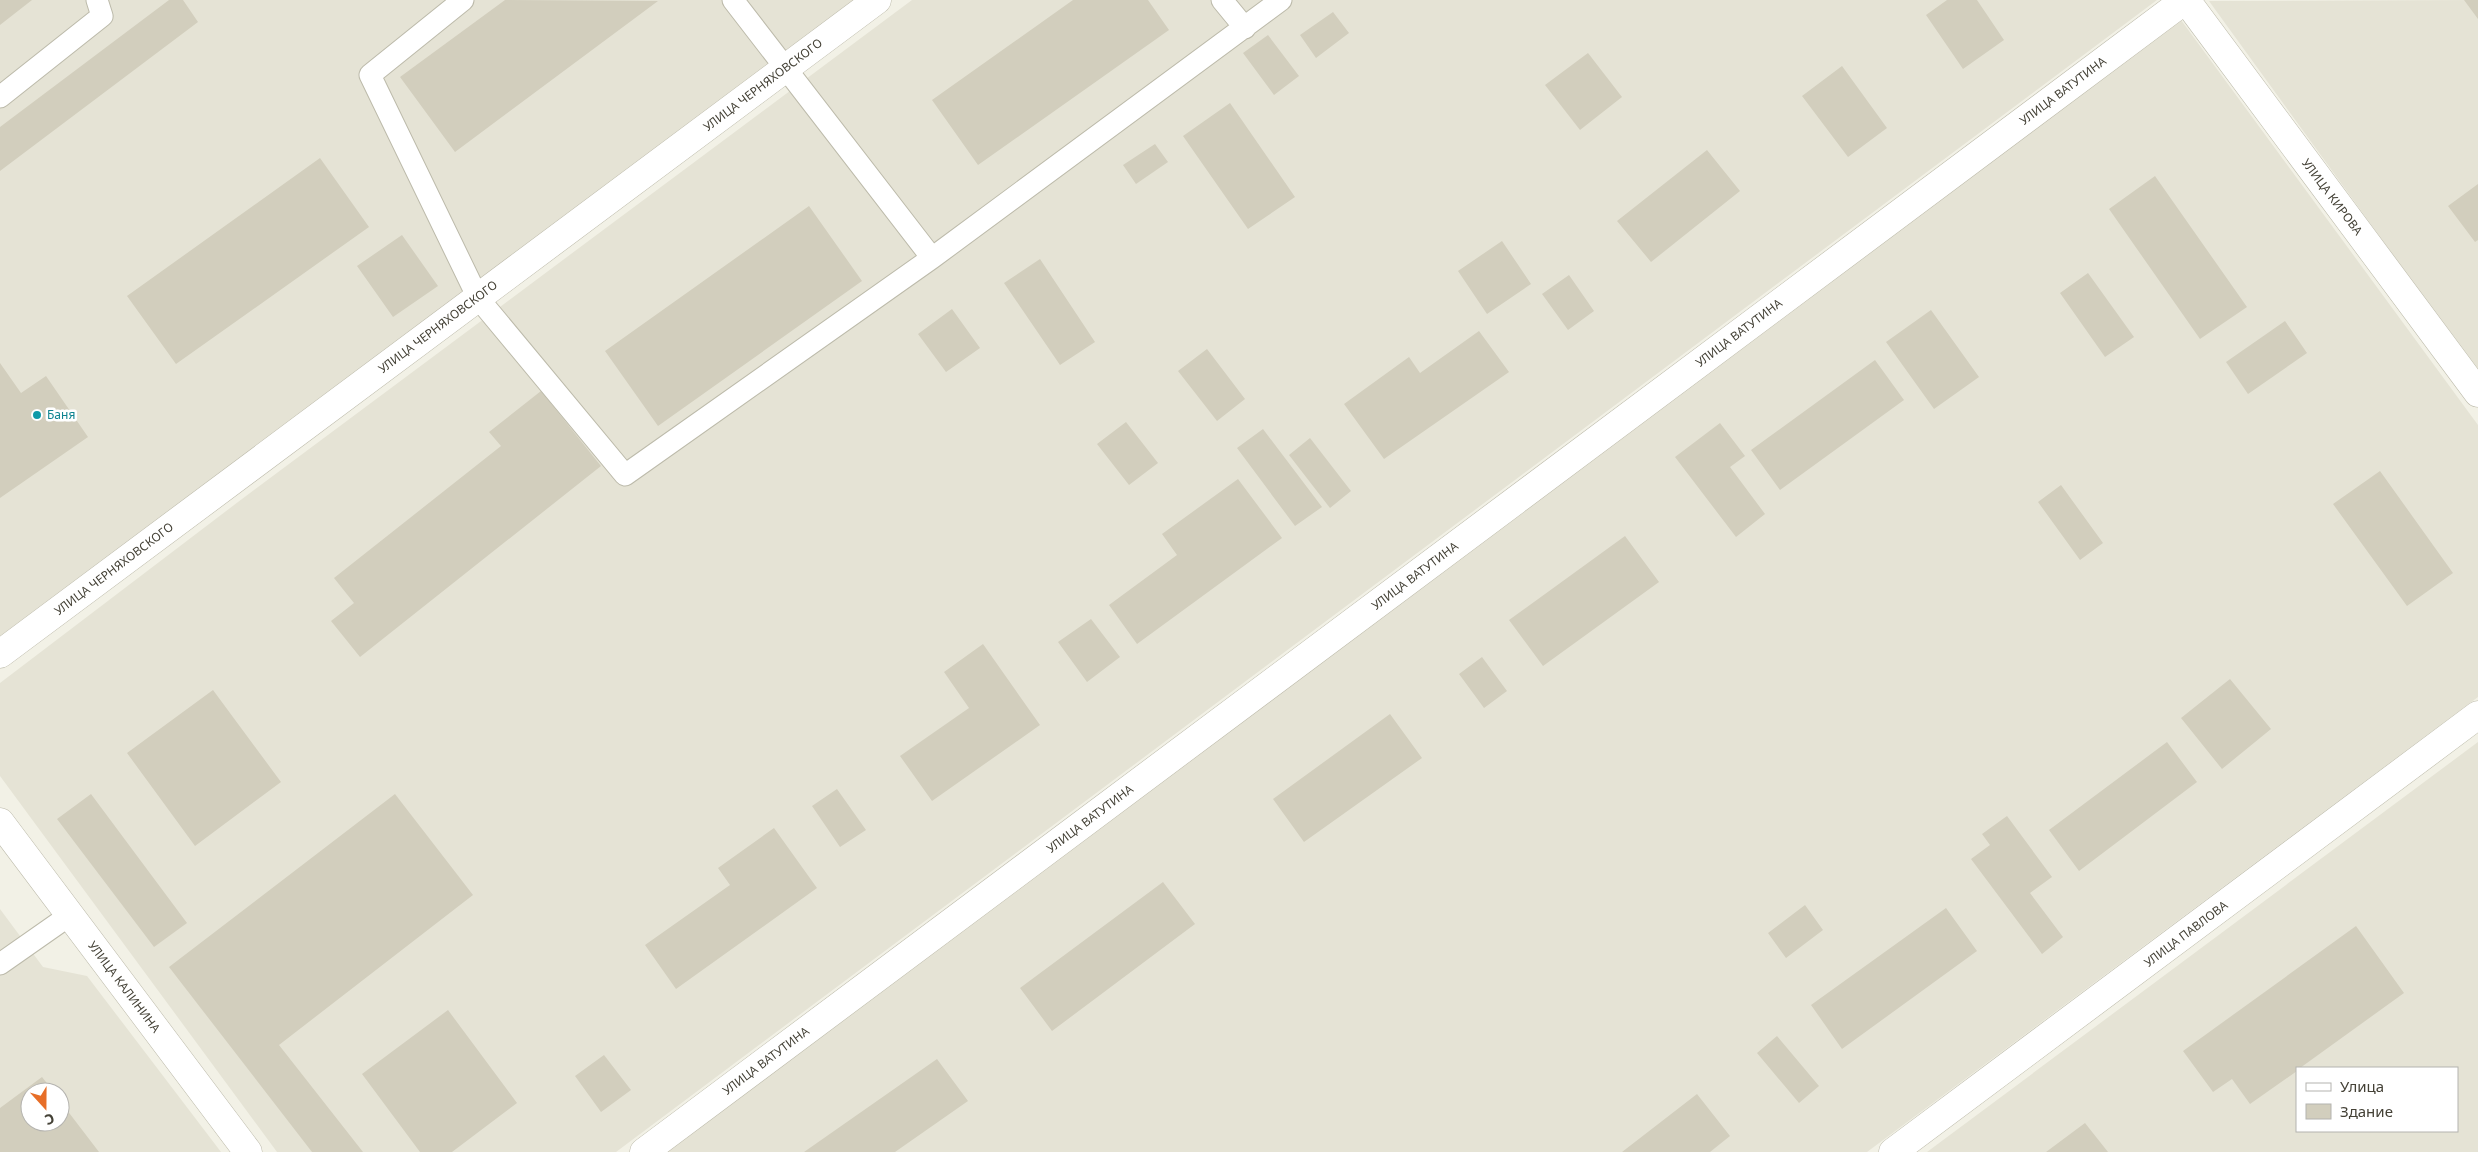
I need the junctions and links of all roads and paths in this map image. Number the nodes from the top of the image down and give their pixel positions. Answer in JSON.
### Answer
{"nodes":[{"id":1,"x":97,"y":0,"type":"edge"},
{"id":2,"x":463,"y":0,"type":"edge"},
{"id":3,"x":732,"y":0,"type":"edge"},
{"id":4,"x":877,"y":0,"type":"edge"},
{"id":5,"x":1222,"y":0,"type":"edge"},
{"id":6,"x":1281,"y":0,"type":"edge"},
{"id":7,"x":2185,"y":0,"type":"edge"},
{"id":8,"x":1245,"y":28,"type":"junction"},
{"id":9,"x":784,"y":69,"type":"junction"},
{"id":10,"x":0,"y":97,"type":"edge"},
{"id":11,"x":932,"y":258,"type":"junction"},
{"id":12,"x":478,"y":298,"type":"junction"},
{"id":13,"x":2478,"y":393,"type":"edge"},
{"id":14,"x":0,"y":654,"type":"edge"},
{"id":15,"x":2478,"y":716,"type":"edge"},
{"id":16,"x":0,"y":822,"type":"edge"},
{"id":17,"x":70,"y":915,"type":"junction"},
{"id":18,"x":0,"y":964,"type":"edge"},
{"id":19,"x":248,"y":1152,"type":"edge"},
{"id":20,"x":644,"y":1152,"type":"edge"},
{"id":21,"x":1893,"y":1152,"type":"edge"}],
"edges":[{"from":1,"to":10,"type":"lane"},
{"from":2,"to":12,"type":"lane"},
{"from":3,"to":9,"type":"lane"},
{"from":4,"to":9,"type":"street","name":"УЛИЦА ЧЕРНЯХОВСКОГО"},
{"from":5,"to":8,"type":"lane"},
{"from":6,"to":8,"type":"lane"},
{"from":7,"to":13,"type":"street","name":"УЛИЦА КИРОВА"},
{"from":7,"to":20,"type":"street","name":"УЛИЦА ВАТУТИНА"},
{"from":8,"to":11,"type":"lane"},
{"from":9,"to":11,"type":"lane"},
{"from":9,"to":12,"type":"street","name":"УЛИЦА ЧЕРНЯХОВСКОГО"},
{"from":11,"to":12,"type":"lane"},
{"from":12,"to":14,"type":"street","name":"УЛИЦА ЧЕРНЯХОВСКОГО"},
{"from":15,"to":21,"type":"street","name":"УЛИЦА ПАВЛОВА"},
{"from":16,"to":17,"type":"street","name":"УЛИЦА КАЛИНИНА"},
{"from":17,"to":18,"type":"lane"},
{"from":17,"to":19,"type":"street","name":"УЛИЦА КАЛИНИНА"}]}
